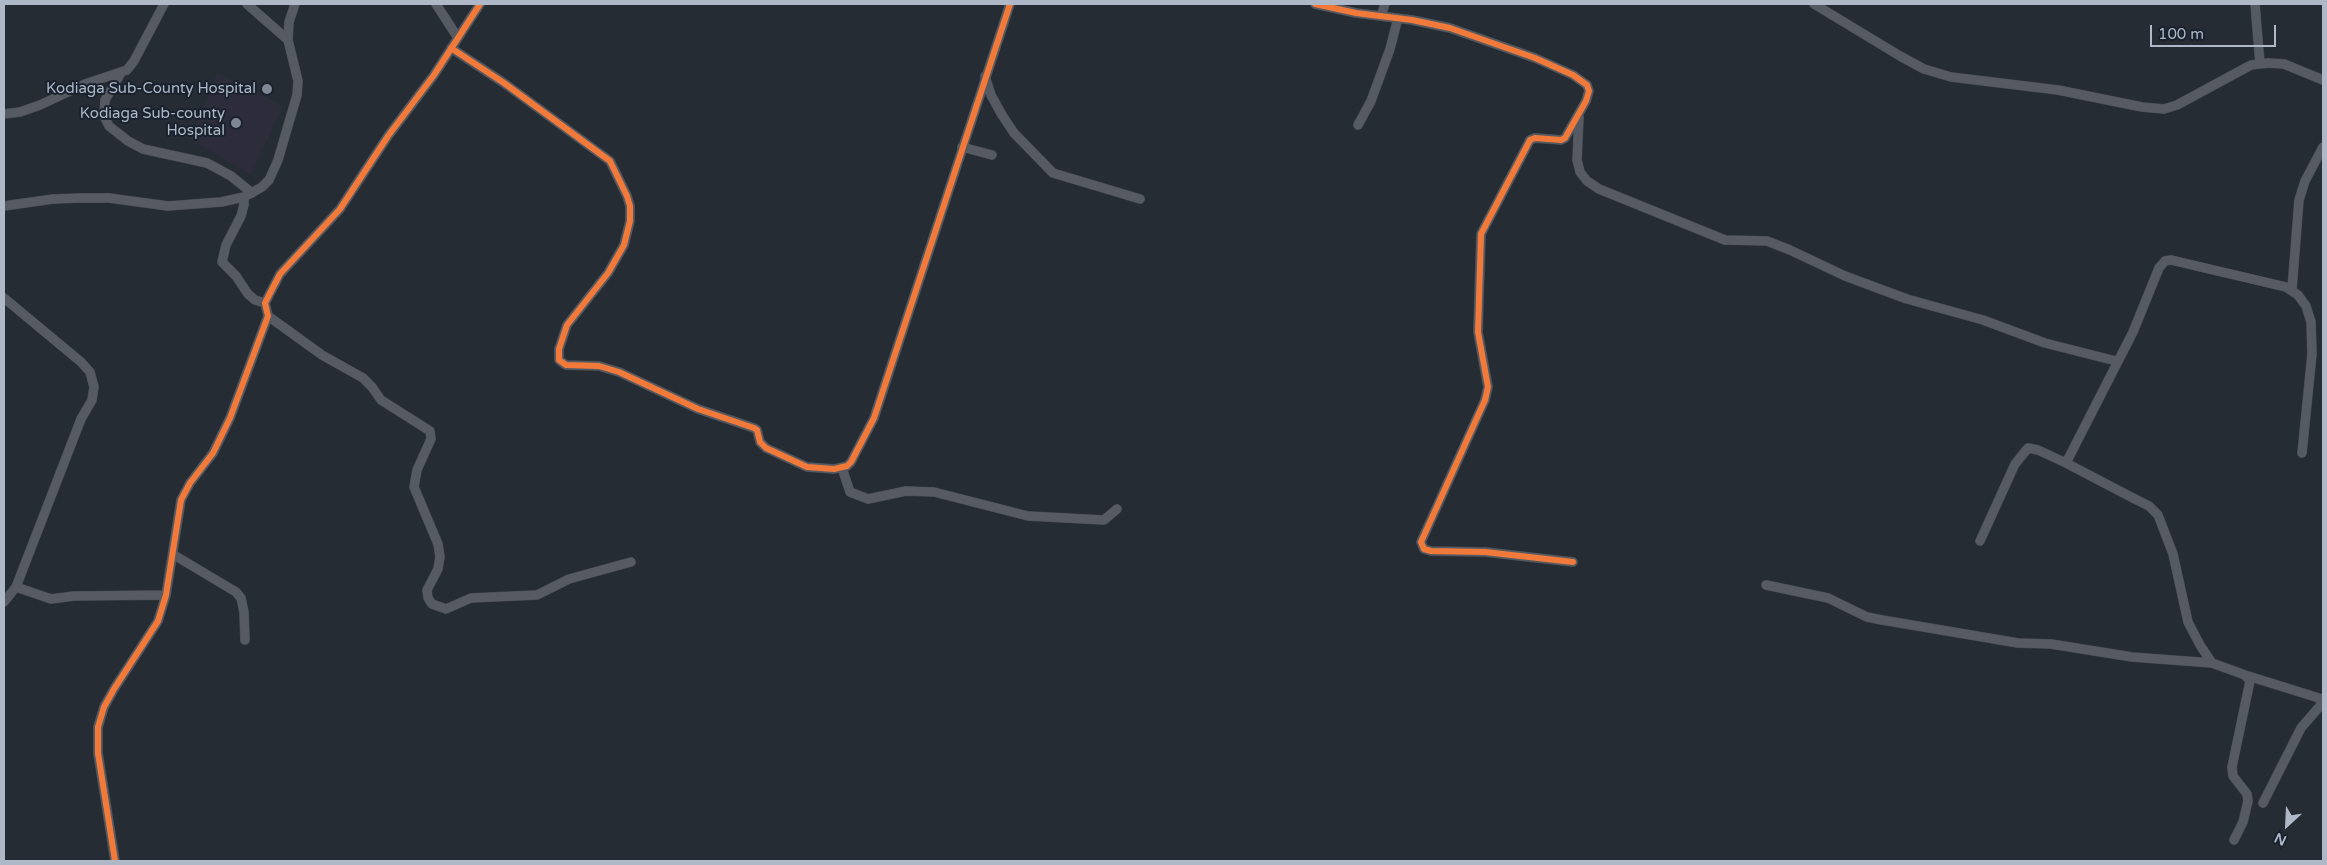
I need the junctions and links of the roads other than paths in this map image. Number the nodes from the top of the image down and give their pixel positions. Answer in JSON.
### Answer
{"nodes":[{"id":1,"x":164,"y":4,"type":"edge"},
{"id":2,"x":247,"y":4,"type":"edge"},
{"id":3,"x":296,"y":4,"type":"edge"},
{"id":4,"x":436,"y":4,"type":"edge"},
{"id":5,"x":480,"y":4,"type":"edge"},
{"id":6,"x":1010,"y":4,"type":"edge"},
{"id":7,"x":1315,"y":4,"type":"edge"},
{"id":8,"x":1385,"y":4,"type":"edge"},
{"id":9,"x":2255,"y":4,"type":"edge"},
{"id":10,"x":1818,"y":5,"type":"edge"},
{"id":11,"x":1381,"y":16,"type":"junction"},
{"id":12,"x":1398,"y":18,"type":"junction"},
{"id":13,"x":458,"y":38,"type":"junction"},
{"id":14,"x":288,"y":40,"type":"junction"},
{"id":15,"x":451,"y":48,"type":"junction"},
{"id":16,"x":2260,"y":64,"type":"junction"},
{"id":17,"x":121,"y":74,"type":"junction"},
{"id":18,"x":985,"y":76,"type":"junction"},
{"id":19,"x":2323,"y":80,"type":"edge"},
{"id":20,"x":4,"y":114,"type":"edge"},
{"id":21,"x":1579,"y":116,"type":"junction"},
{"id":22,"x":1358,"y":125,"type":"dead end"},
{"id":23,"x":962,"y":147,"type":"junction"},
{"id":24,"x":2323,"y":147,"type":"edge"},
{"id":25,"x":992,"y":155,"type":"dead end"},
{"id":26,"x":248,"y":195,"type":"junction"},
{"id":27,"x":1140,"y":198,"type":"dead end"},
{"id":28,"x":4,"y":206,"type":"edge"},
{"id":29,"x":2292,"y":290,"type":"junction"},
{"id":30,"x":4,"y":298,"type":"edge"},
{"id":31,"x":265,"y":303,"type":"junction"},
{"id":32,"x":268,"y":316,"type":"junction"},
{"id":33,"x":2116,"y":361,"type":"junction"},
{"id":34,"x":2302,"y":452,"type":"dead end"},
{"id":35,"x":2066,"y":463,"type":"junction"},
{"id":36,"x":842,"y":468,"type":"junction"},
{"id":37,"x":1117,"y":509,"type":"dead end"},
{"id":38,"x":1980,"y":541,"type":"dead end"},
{"id":39,"x":174,"y":555,"type":"junction"},
{"id":40,"x":631,"y":562,"type":"dead end"},
{"id":41,"x":1573,"y":562,"type":"dead end"},
{"id":42,"x":1766,"y":585,"type":"dead end"},
{"id":43,"x":16,"y":587,"type":"junction"},
{"id":44,"x":166,"y":595,"type":"junction"},
{"id":45,"x":4,"y":602,"type":"edge"},
{"id":46,"x":245,"y":640,"type":"dead end"},
{"id":47,"x":2212,"y":663,"type":"junction"},
{"id":48,"x":2245,"y":675,"type":"junction"},
{"id":49,"x":2263,"y":804,"type":"dead end"},
{"id":50,"x":2234,"y":840,"type":"dead end"},
{"id":51,"x":115,"y":861,"type":"edge"}],
"edges":[{"from":1,"to":17,"type":"street"},
{"from":2,"to":14,"type":"street"},
{"from":3,"to":14,"type":"street"},
{"from":4,"to":13,"type":"street"},
{"from":5,"to":13,"type":"street"},
{"from":6,"to":18,"type":"street"},
{"from":7,"to":11,"type":"street"},
{"from":8,"to":11,"type":"street"},
{"from":9,"to":16,"type":"street"},
{"from":10,"to":16,"type":"street"},
{"from":11,"to":12,"type":"street"},
{"from":12,"to":21,"type":"street"},
{"from":12,"to":22,"type":"street"},
{"from":13,"to":15,"type":"street"},
{"from":14,"to":26,"type":"street"},
{"from":15,"to":31,"type":"street"},
{"from":15,"to":36,"type":"street"},
{"from":16,"to":19,"type":"street"},
{"from":17,"to":20,"type":"street"},
{"from":17,"to":26,"type":"street"},
{"from":18,"to":23,"type":"street"},
{"from":18,"to":27,"type":"street"},
{"from":21,"to":33,"type":"street"},
{"from":21,"to":41,"type":"street"},
{"from":23,"to":25,"type":"street"},
{"from":23,"to":36,"type":"street"},
{"from":24,"to":29,"type":"street"},
{"from":26,"to":28,"type":"street"},
{"from":26,"to":31,"type":"street"},
{"from":29,"to":33,"type":"street"},
{"from":29,"to":34,"type":"street"},
{"from":30,"to":43,"type":"street"},
{"from":31,"to":32,"type":"street"},
{"from":32,"to":39,"type":"street"},
{"from":32,"to":40,"type":"street"},
{"from":33,"to":35,"type":"street"},
{"from":35,"to":38,"type":"street"},
{"from":35,"to":47,"type":"street"},
{"from":36,"to":37,"type":"street"},
{"from":39,"to":44,"type":"street"},
{"from":39,"to":46,"type":"street"},
{"from":42,"to":47,"type":"street"},
{"from":43,"to":44,"type":"street"},
{"from":43,"to":45,"type":"street"},
{"from":44,"to":51,"type":"street"},
{"from":47,"to":48,"type":"street"},
{"from":48,"to":49,"type":"street"},
{"from":48,"to":50,"type":"street"}]}
